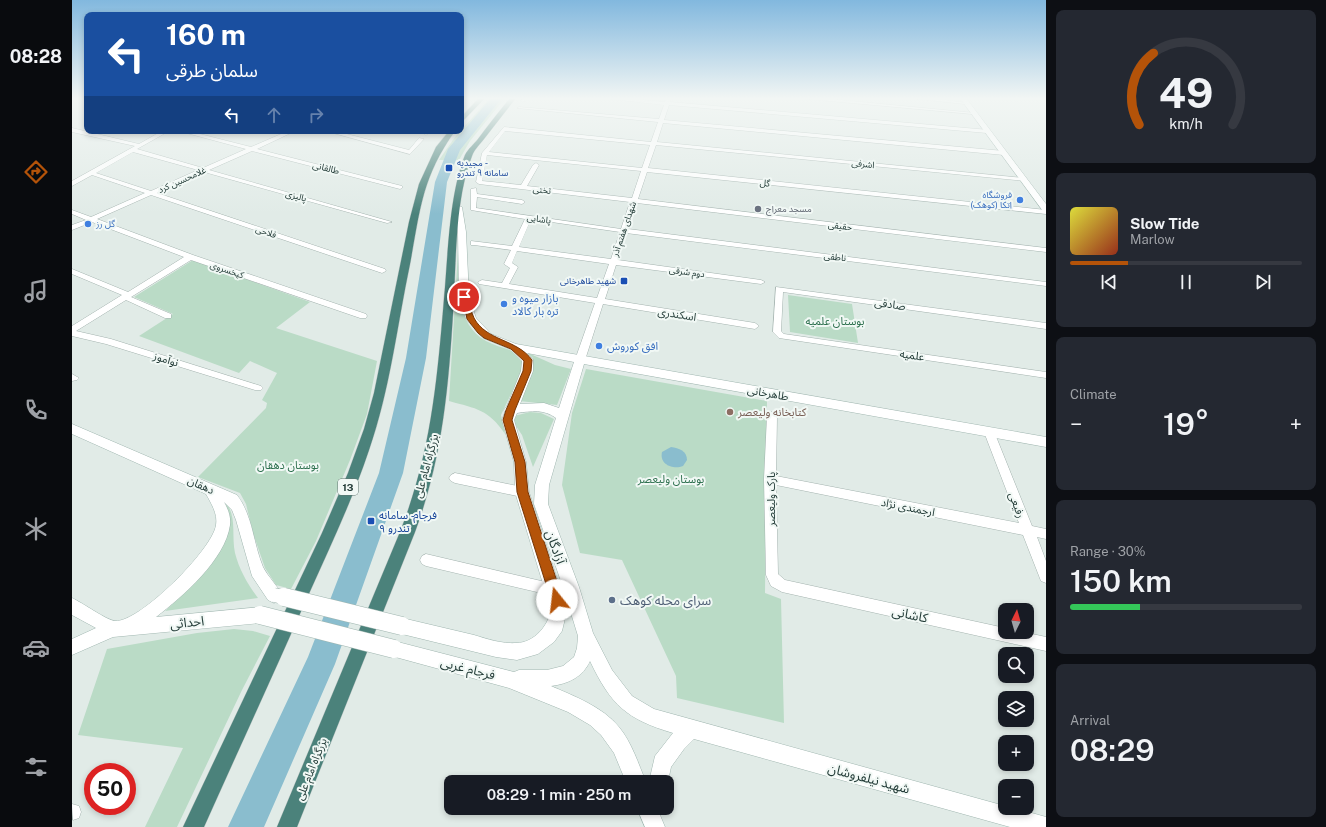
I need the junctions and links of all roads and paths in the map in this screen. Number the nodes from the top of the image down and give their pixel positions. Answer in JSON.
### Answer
{"nodes":[{"id":1,"x":100,"y":137,"type":"edge"},
{"id":2,"x":156,"y":137,"type":"edge"},
{"id":3,"x":203,"y":137,"type":"edge"},
{"id":4,"x":279,"y":137,"type":"edge"},
{"id":5,"x":351,"y":137,"type":"edge"},
{"id":6,"x":447,"y":137,"type":"edge"},
{"id":7,"x":486,"y":137,"type":"edge"},
{"id":8,"x":497,"y":137,"type":"edge"},
{"id":9,"x":590,"y":137,"type":"edge"},
{"id":10,"x":656,"y":137,"type":"edge"},
{"id":11,"x":817,"y":137,"type":"edge"},
{"id":12,"x":991,"y":137,"type":"edge"},
{"id":13,"x":421,"y":139,"type":"dead end"},
{"id":14,"x":654,"y":143,"type":"junction"},
{"id":15,"x":140,"y":146,"type":"junction"},
{"id":16,"x":251,"y":149,"type":"junction"},
{"id":17,"x":133,"y":150,"type":"junction"},
{"id":18,"x":485,"y":153,"type":"junction"},
{"id":19,"x":1004,"y":154,"type":"junction"},
{"id":20,"x":536,"y":165,"type":"dead end"},
{"id":21,"x":202,"y":170,"type":"junction"},
{"id":22,"x":645,"y":170,"type":"junction"},
{"id":23,"x":91,"y":173,"type":"junction"},
{"id":24,"x":72,"y":174,"type":"edge"},
{"id":25,"x":84,"y":178,"type":"junction"},
{"id":26,"x":1024,"y":180,"type":"junction"},
{"id":27,"x":72,"y":184,"type":"edge"},
{"id":28,"x":400,"y":187,"type":"dead end"},
{"id":29,"x":523,"y":188,"type":"junction"},
{"id":30,"x":531,"y":189,"type":"junction"},
{"id":31,"x":151,"y":193,"type":"junction"},
{"id":32,"x":1038,"y":198,"type":"junction"},
{"id":33,"x":1046,"y":201,"type":"edge"},
{"id":34,"x":522,"y":202,"type":"junction"},
{"id":35,"x":634,"y":202,"type":"junction"},
{"id":36,"x":458,"y":207,"type":"junction"},
{"id":37,"x":1046,"y":209,"type":"edge"},
{"id":38,"x":72,"y":212,"type":"edge"},
{"id":39,"x":1046,"y":212,"type":"edge"},
{"id":40,"x":514,"y":215,"type":"junction"},
{"id":41,"x":529,"y":217,"type":"junction"},
{"id":42,"x":92,"y":219,"type":"junction"},
{"id":43,"x":389,"y":222,"type":"dead end"},
{"id":44,"x":72,"y":228,"type":"edge"},
{"id":45,"x":624,"y":230,"type":"junction"},
{"id":46,"x":474,"y":243,"type":"dead end"},
{"id":47,"x":514,"y":248,"type":"junction"},
{"id":48,"x":1046,"y":250,"type":"edge"},
{"id":49,"x":190,"y":257,"type":"junction"},
{"id":50,"x":614,"y":261,"type":"junction"},
{"id":51,"x":72,"y":271,"type":"edge"},
{"id":52,"x":382,"y":271,"type":"dead end"},
{"id":53,"x":482,"y":282,"type":"dead end"},
{"id":54,"x":761,"y":282,"type":"dead end"},
{"id":55,"x":1046,"y":284,"type":"edge"},
{"id":56,"x":504,"y":286,"type":"junction"},
{"id":57,"x":126,"y":296,"type":"junction"},
{"id":58,"x":600,"y":302,"type":"junction"},
{"id":59,"x":168,"y":316,"type":"dead end"},
{"id":60,"x":364,"y":316,"type":"dead end"},
{"id":61,"x":755,"y":326,"type":"dead end"},
{"id":62,"x":1046,"y":326,"type":"edge"},
{"id":63,"x":72,"y":330,"type":"edge"},
{"id":64,"x":72,"y":333,"type":"edge"},
{"id":65,"x":778,"y":334,"type":"joint"},
{"id":66,"x":514,"y":347,"type":"junction"},
{"id":67,"x":580,"y":360,"type":"junction"},
{"id":68,"x":1046,"y":375,"type":"edge"},
{"id":69,"x":258,"y":388,"type":"dead end"},
{"id":70,"x":510,"y":410,"type":"junction"},
{"id":71,"x":772,"y":416,"type":"dead end"},
{"id":72,"x":563,"y":417,"type":"junction"},
{"id":73,"x":72,"y":429,"type":"edge"},
{"id":74,"x":989,"y":432,"type":"junction"},
{"id":75,"x":1046,"y":442,"type":"edge"},
{"id":76,"x":455,"y":478,"type":"dead end"},
{"id":77,"x":770,"y":479,"type":"junction"},
{"id":78,"x":210,"y":489,"type":"junction"},
{"id":79,"x":522,"y":492,"type":"junction"},
{"id":80,"x":1027,"y":530,"type":"junction"},
{"id":81,"x":1046,"y":534,"type":"edge"},
{"id":82,"x":426,"y":560,"type":"dead end"},
{"id":83,"x":1046,"y":577,"type":"edge"},
{"id":84,"x":776,"y":582,"type":"joint"},
{"id":85,"x":554,"y":590,"type":"junction"},
{"id":86,"x":72,"y":606,"type":"edge"},
{"id":87,"x":260,"y":615,"type":"joint"},
{"id":88,"x":121,"y":629,"type":"junction"},
{"id":89,"x":586,"y":636,"type":"junction"},
{"id":90,"x":1046,"y":644,"type":"edge"},
{"id":91,"x":72,"y":647,"type":"edge"},
{"id":92,"x":510,"y":679,"type":"junction"},
{"id":93,"x":691,"y":729,"type":"junction"},
{"id":94,"x":633,"y":775,"type":"edge"},
{"id":95,"x":660,"y":775,"type":"edge"},
{"id":96,"x":650,"y":815,"type":"edge"},
{"id":97,"x":657,"y":815,"type":"edge"},
{"id":98,"x":193,"y":827,"type":"edge"},
{"id":99,"x":287,"y":827,"type":"edge"},
{"id":100,"x":656,"y":827,"type":"edge"},
{"id":101,"x":1046,"y":827,"type":"edge"}],
"edges":[{"from":1,"to":15,"type":"street"},
{"from":2,"to":15,"type":"street"},
{"from":3,"to":16,"type":"street","name":"طالقانی"},
{"from":4,"to":16,"type":"street","name":"غلامحسین کرد"},
{"from":5,"to":13,"type":"street"},
{"from":6,"to":98,"type":"highway","number":"13"},
{"from":7,"to":36,"type":"highway","name":"بزرگراه امام علی"},
{"from":8,"to":18,"type":"street","name":"اشرفی"},
{"from":9,"to":14,"type":"street","name":"اشرفی"},
{"from":10,"to":14,"type":"street","name":"شهدای هفتم آذر"},
{"from":11,"to":19,"type":"street"},
{"from":12,"to":19,"type":"main road"},
{"from":14,"to":22,"type":"street","name":"شهدای هفتم آذر"},
{"from":14,"to":26,"type":"street","name":"اشرفی"},
{"from":15,"to":17,"type":"street"},
{"from":16,"to":21,"type":"street","name":"غلامحسین کرد"},
{"from":16,"to":28,"type":"street","name":"طالقانی"},
{"from":17,"to":21,"type":"street","name":"پالیزی"},
{"from":17,"to":23,"type":"street"},
{"from":18,"to":22,"type":"street","name":"گل"},
{"from":18,"to":29,"type":"street","name":"تختی"},
{"from":19,"to":26,"type":"main road"},
{"from":20,"to":29,"type":"street"},
{"from":21,"to":31,"type":"street","name":"غلامحسین کرد"},
{"from":21,"to":43,"type":"street","name":"پالیزی"},
{"from":22,"to":35,"type":"street","name":"شهدای هفتم آذر"},
{"from":22,"to":39,"type":"street","name":"گل"},
{"from":23,"to":25,"type":"street"},
{"from":23,"to":31,"type":"street","name":"فلاحی"},
{"from":24,"to":25,"type":"street"},
{"from":25,"to":27,"type":"street"},
{"from":26,"to":32,"type":"main road"},
{"from":29,"to":30,"type":"street","name":"تختی"},
{"from":30,"to":34,"type":"street"},
{"from":30,"to":35,"type":"street","name":"تختی"},
{"from":31,"to":42,"type":"street","name":"غلامحسین کرد"},
{"from":31,"to":52,"type":"street","name":"فلاحی"},
{"from":32,"to":33,"type":"street"},
{"from":32,"to":37,"type":"main road"},
{"from":34,"to":40,"type":"street"},
{"from":34,"to":40,"type":"street","name":"پاشایی"},
{"from":35,"to":45,"type":"street","name":"شهدای هفتم آذر"},
{"from":35,"to":48,"type":"street","name":"حقیقی"},
{"from":36,"to":66,"type":"main road"},
{"from":36,"to":99,"type":"highway","name":"بزرگراه امام علی"},
{"from":38,"to":42,"type":"street","name":"کیخسروی"},
{"from":40,"to":41,"type":"street","name":"پاشایی"},
{"from":41,"to":45,"type":"street","name":"پاشایی"},
{"from":41,"to":47,"type":"street"},
{"from":42,"to":44,"type":"street","name":"غلامحسین کرد"},
{"from":42,"to":49,"type":"street","name":"کیخسروی"},
{"from":45,"to":50,"type":"street","name":"شهدای هفتم آذر"},
{"from":45,"to":55,"type":"street","name":"ناطقی"},
{"from":46,"to":47,"type":"street","name":"دوم شرقی"},
{"from":47,"to":50,"type":"street","name":"دوم شرقی"},
{"from":47,"to":56,"type":"street"},
{"from":49,"to":57,"type":"street"},
{"from":49,"to":60,"type":"street","name":"کیخسروی"},
{"from":50,"to":54,"type":"street","name":"دوم شرقی"},
{"from":50,"to":58,"type":"street","name":"شهدای هفتم آذر"},
{"from":51,"to":57,"type":"street"},
{"from":53,"to":56,"type":"street","name":"اسکندری"},
{"from":56,"to":58,"type":"street","name":"اسکندری"},
{"from":57,"to":59,"type":"street"},
{"from":57,"to":63,"type":"street"},
{"from":58,"to":61,"type":"street","name":"اسکندری"},
{"from":58,"to":67,"type":"street","name":"شهدای هفتم آذر"},
{"from":62,"to":65,"type":"street","name":"صادقی"},
{"from":64,"to":69,"type":"street","name":"نوآموز"},
{"from":65,"to":68,"type":"street","name":"علمیه"},
{"from":66,"to":67,"type":"main road","name":"طاهرخانی"},
{"from":66,"to":70,"type":"main road"},
{"from":67,"to":72,"type":"main road","name":"آزادگان"},
{"from":67,"to":74,"type":"main road","name":"طاهرخانی"},
{"from":70,"to":72,"type":"main road"},
{"from":70,"to":79,"type":"main road"},
{"from":71,"to":77,"type":"street","name":"پارک ولیعصر"},
{"from":72,"to":89,"type":"main road","name":"آزادگان"},
{"from":73,"to":78,"type":"main road","name":"دهقان"},
{"from":74,"to":75,"type":"main road","name":"طاهرخانی"},
{"from":74,"to":80,"type":"street","name":"رفیعی"},
{"from":76,"to":79,"type":"street"},
{"from":77,"to":80,"type":"street","name":"ارجمندی نژاد"},
{"from":77,"to":84,"type":"street","name":"پارک ولیعصر"},
{"from":78,"to":85,"type":"main road","name":"دهقان","bridge":true},
{"from":78,"to":88,"type":"main road"},
{"from":79,"to":85,"type":"main road"},
{"from":80,"to":81,"type":"street","name":"ارجمندی نژاد"},
{"from":80,"to":83,"type":"street","name":"رفیعی"},
{"from":82,"to":85,"type":"street"},
{"from":84,"to":90,"type":"street","name":"کاشانی"},
{"from":86,"to":88,"type":"main road"},
{"from":87,"to":88,"type":"main road","name":"احداثی"},
{"from":87,"to":92,"type":"main road","name":"فرجام غربی","bridge":true},
{"from":88,"to":91,"type":"main road"},
{"from":89,"to":92,"type":"main road"},
{"from":89,"to":93,"type":"main road","name":"آزادگان"},
{"from":92,"to":94,"type":"main road","name":"فرجام غربی"},
{"from":93,"to":95,"type":"main road"},
{"from":93,"to":101,"type":"main road","name":"شهید نیلفروشان"},
{"from":96,"to":100,"type":"main road"},
{"from":97,"to":100,"type":"main road"}]}
